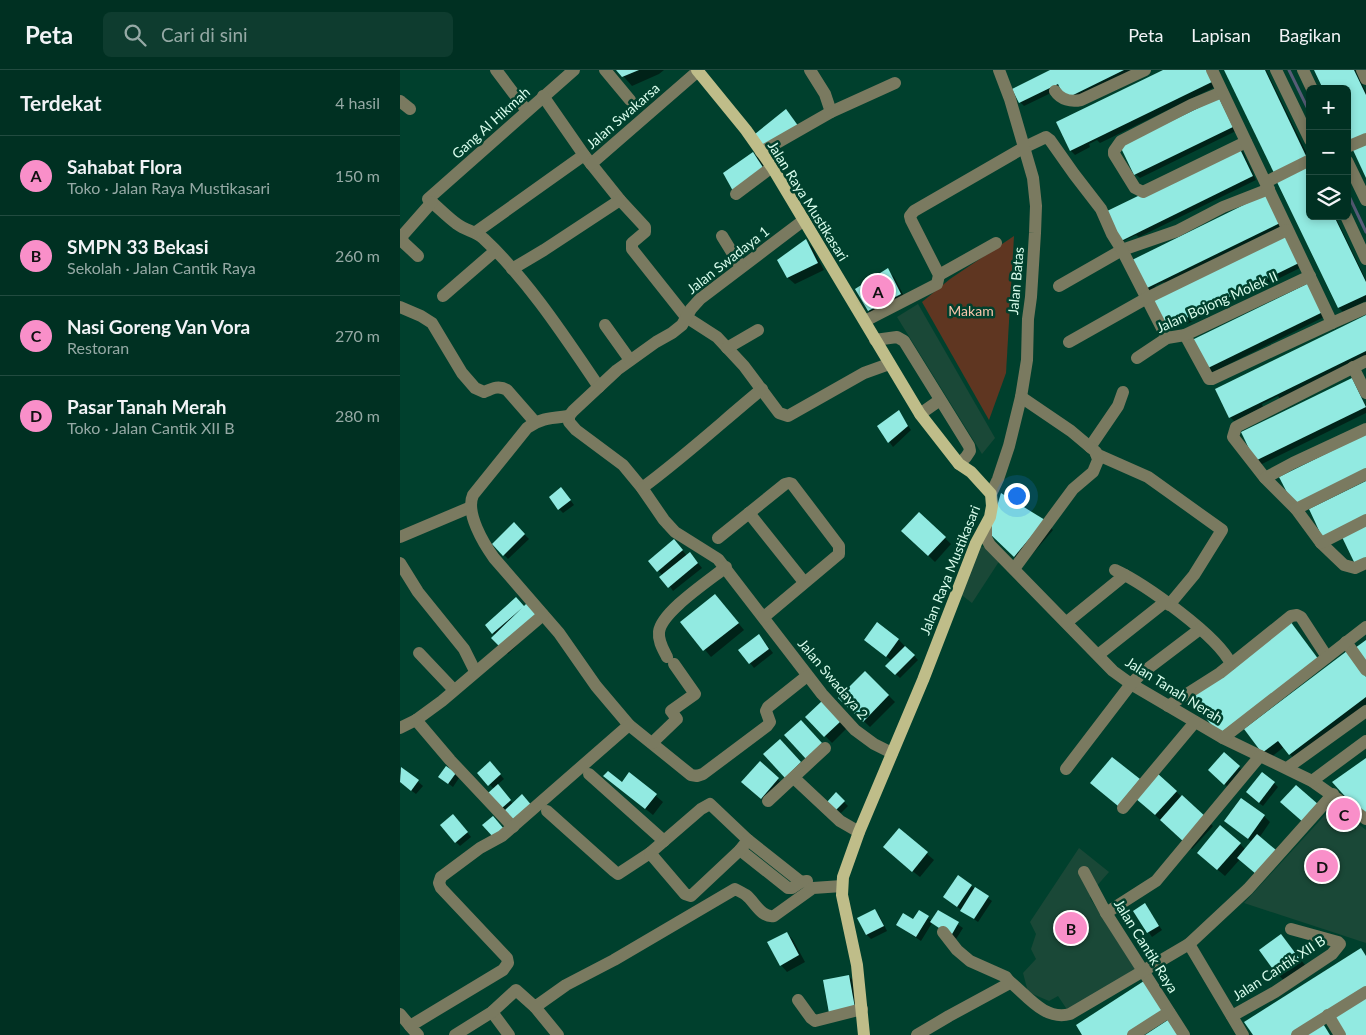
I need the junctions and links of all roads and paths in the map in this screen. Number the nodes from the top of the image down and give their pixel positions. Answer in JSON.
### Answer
{"nodes":[{"id":1,"x":496,"y":70,"type":"edge"},
{"id":2,"x":605,"y":70,"type":"edge"},
{"id":3,"x":698,"y":70,"type":"edge"},
{"id":4,"x":810,"y":70,"type":"edge"},
{"id":5,"x":999,"y":70,"type":"edge"},
{"id":6,"x":1145,"y":70,"type":"edge"},
{"id":7,"x":1212,"y":70,"type":"edge"},
{"id":8,"x":1276,"y":70,"type":"edge"},
{"id":9,"x":1303,"y":70,"type":"edge"},
{"id":10,"x":1362,"y":70,"type":"edge"},
{"id":11,"x":568,"y":72,"type":"edge"},
{"id":12,"x":1366,"y":79,"type":"edge"},
{"id":13,"x":895,"y":83,"type":"dead end"},
{"id":14,"x":1310,"y":85,"type":"edge"},
{"id":15,"x":1055,"y":91,"type":"dead end"},
{"id":16,"x":1222,"y":92,"type":"junction"},
{"id":17,"x":543,"y":96,"type":"junction"},
{"id":18,"x":630,"y":100,"type":"dead end"},
{"id":19,"x":526,"y":110,"type":"junction"},
{"id":20,"x":831,"y":112,"type":"junction"},
{"id":21,"x":1306,"y":132,"type":"edge"},
{"id":22,"x":1366,"y":139,"type":"edge"},
{"id":23,"x":1246,"y":142,"type":"junction"},
{"id":24,"x":1351,"y":146,"type":"edge"},
{"id":25,"x":1025,"y":147,"type":"junction"},
{"id":26,"x":761,"y":152,"type":"junction"},
{"id":27,"x":587,"y":160,"type":"junction"},
{"id":28,"x":1306,"y":162,"type":"edge"},
{"id":29,"x":772,"y":167,"type":"junction"},
{"id":30,"x":1351,"y":169,"type":"edge"},
{"id":31,"x":1268,"y":185,"type":"junction"},
{"id":32,"x":736,"y":194,"type":"dead end"},
{"id":33,"x":620,"y":200,"type":"junction"},
{"id":34,"x":1366,"y":200,"type":"edge"},
{"id":35,"x":430,"y":201,"type":"junction"},
{"id":36,"x":804,"y":220,"type":"junction"},
{"id":37,"x":1348,"y":220,"type":"edge"},
{"id":38,"x":1287,"y":230,"type":"junction"},
{"id":39,"x":476,"y":232,"type":"junction"},
{"id":40,"x":722,"y":236,"type":"dead end"},
{"id":41,"x":996,"y":243,"type":"dead end"},
{"id":42,"x":1122,"y":250,"type":"junction"},
{"id":43,"x":495,"y":251,"type":"junction"},
{"id":44,"x":418,"y":256,"type":"dead end"},
{"id":45,"x":1366,"y":259,"type":"edge"},
{"id":46,"x":741,"y":267,"type":"junction"},
{"id":47,"x":512,"y":269,"type":"junction"},
{"id":48,"x":938,"y":275,"type":"junction"},
{"id":49,"x":1310,"y":276,"type":"junction"},
{"id":50,"x":1059,"y":286,"type":"dead end"},
{"id":51,"x":443,"y":296,"type":"dead end"},
{"id":52,"x":1147,"y":298,"type":"junction"},
{"id":53,"x":400,"y":308,"type":"edge"},
{"id":54,"x":1366,"y":308,"type":"edge"},
{"id":55,"x":686,"y":316,"type":"junction"},
{"id":56,"x":865,"y":321,"type":"junction"},
{"id":57,"x":1332,"y":323,"type":"junction"},
{"id":58,"x":605,"y":326,"type":"dead end"},
{"id":59,"x":758,"y":330,"type":"dead end"},
{"id":60,"x":1185,"y":335,"type":"junction"},
{"id":61,"x":1167,"y":338,"type":"junction"},
{"id":62,"x":875,"y":340,"type":"junction"},
{"id":63,"x":1069,"y":342,"type":"dead end"},
{"id":64,"x":727,"y":348,"type":"junction"},
{"id":65,"x":1137,"y":358,"type":"dead end"},
{"id":66,"x":630,"y":360,"type":"junction"},
{"id":67,"x":1366,"y":361,"type":"edge"},
{"id":68,"x":889,"y":364,"type":"junction"},
{"id":69,"x":1353,"y":367,"type":"junction"},
{"id":70,"x":599,"y":387,"type":"junction"},
{"id":71,"x":762,"y":390,"type":"junction"},
{"id":72,"x":1123,"y":392,"type":"dead end"},
{"id":73,"x":1366,"y":393,"type":"edge"},
{"id":74,"x":1022,"y":397,"type":"junction"},
{"id":75,"x":940,"y":400,"type":"junction"},
{"id":76,"x":920,"y":414,"type":"junction"},
{"id":77,"x":569,"y":416,"type":"junction"},
{"id":78,"x":535,"y":422,"type":"junction"},
{"id":79,"x":1366,"y":429,"type":"edge"},
{"id":80,"x":1093,"y":450,"type":"junction"},
{"id":81,"x":959,"y":464,"type":"junction"},
{"id":82,"x":1366,"y":474,"type":"edge"},
{"id":83,"x":1265,"y":478,"type":"junction"},
{"id":84,"x":642,"y":488,"type":"junction"},
{"id":85,"x":991,"y":494,"type":"junction"},
{"id":86,"x":471,"y":507,"type":"junction"},
{"id":87,"x":1296,"y":509,"type":"junction"},
{"id":88,"x":749,"y":512,"type":"junction"},
{"id":89,"x":1366,"y":520,"type":"edge"},
{"id":90,"x":986,"y":527,"type":"junction"},
{"id":91,"x":400,"y":537,"type":"edge"},
{"id":92,"x":718,"y":538,"type":"dead end"},
{"id":93,"x":1321,"y":543,"type":"junction"},
{"id":94,"x":400,"y":563,"type":"edge"},
{"id":95,"x":1366,"y":563,"type":"edge"},
{"id":96,"x":726,"y":567,"type":"junction"},
{"id":97,"x":1014,"y":569,"type":"junction"},
{"id":98,"x":804,"y":582,"type":"junction"},
{"id":99,"x":1167,"y":604,"type":"junction"},
{"id":100,"x":543,"y":615,"type":"junction"},
{"id":101,"x":762,"y":615,"type":"junction"},
{"id":102,"x":1067,"y":622,"type":"junction"},
{"id":103,"x":1366,"y":627,"type":"edge"},
{"id":104,"x":1200,"y":629,"type":"junction"},
{"id":105,"x":1346,"y":642,"type":"junction"},
{"id":106,"x":419,"y":653,"type":"dead end"},
{"id":107,"x":1098,"y":655,"type":"junction"},
{"id":108,"x":1327,"y":657,"type":"junction"},
{"id":109,"x":1231,"y":664,"type":"junction"},
{"id":110,"x":1366,"y":670,"type":"edge"},
{"id":111,"x":475,"y":671,"type":"junction"},
{"id":112,"x":807,"y":676,"type":"junction"},
{"id":113,"x":1130,"y":684,"type":"junction"},
{"id":114,"x":454,"y":690,"type":"junction"},
{"id":115,"x":1168,"y":706,"type":"junction"},
{"id":116,"x":1366,"y":711,"type":"edge"},
{"id":117,"x":416,"y":720,"type":"junction"},
{"id":118,"x":1195,"y":722,"type":"junction"},
{"id":119,"x":629,"y":725,"type":"junction"},
{"id":120,"x":400,"y":728,"type":"edge"},
{"id":121,"x":1223,"y":738,"type":"junction"},
{"id":122,"x":1366,"y":741,"type":"edge"},
{"id":123,"x":652,"y":744,"type":"junction"},
{"id":124,"x":825,"y":748,"type":"dead end"},
{"id":125,"x":892,"y":753,"type":"junction"},
{"id":126,"x":1260,"y":756,"type":"junction"},
{"id":127,"x":1066,"y":768,"type":"dead end"},
{"id":128,"x":1287,"y":768,"type":"junction"},
{"id":129,"x":589,"y":774,"type":"dead end"},
{"id":130,"x":794,"y":778,"type":"junction"},
{"id":131,"x":1312,"y":782,"type":"junction"},
{"id":132,"x":1333,"y":794,"type":"junction"},
{"id":133,"x":768,"y":801,"type":"dead end"},
{"id":134,"x":1124,"y":808,"type":"dead end"},
{"id":135,"x":547,"y":811,"type":"dead end"},
{"id":136,"x":1366,"y":819,"type":"edge"},
{"id":137,"x":513,"y":827,"type":"junction"},
{"id":138,"x":859,"y":832,"type":"junction"},
{"id":139,"x":664,"y":841,"type":"junction"},
{"id":140,"x":744,"y":845,"type":"junction"},
{"id":141,"x":650,"y":853,"type":"junction"},
{"id":142,"x":1084,"y":872,"type":"dead end"},
{"id":143,"x":842,"y":882,"type":"junction"},
{"id":144,"x":1106,"y":913,"type":"junction"},
{"id":145,"x":1291,"y":930,"type":"dead end"},
{"id":146,"x":943,"y":932,"type":"dead end"},
{"id":147,"x":1189,"y":944,"type":"junction"},
{"id":148,"x":1143,"y":971,"type":"junction"},
{"id":149,"x":1009,"y":980,"type":"junction"},
{"id":150,"x":1366,"y":992,"type":"edge"},
{"id":151,"x":798,"y":1000,"type":"dead end"},
{"id":152,"x":535,"y":1007,"type":"junction"},
{"id":153,"x":862,"y":1009,"type":"junction"},
{"id":154,"x":492,"y":1012,"type":"junction"},
{"id":155,"x":1170,"y":1012,"type":"junction"},
{"id":156,"x":400,"y":1014,"type":"edge"},
{"id":157,"x":1328,"y":1015,"type":"junction"},
{"id":158,"x":1232,"y":1016,"type":"junction"},
{"id":159,"x":414,"y":1030,"type":"edge"},
{"id":160,"x":455,"y":1035,"type":"edge"},
{"id":161,"x":509,"y":1035,"type":"edge"},
{"id":162,"x":558,"y":1035,"type":"edge"},
{"id":163,"x":864,"y":1035,"type":"edge"},
{"id":164,"x":917,"y":1035,"type":"edge"},
{"id":165,"x":1134,"y":1035,"type":"edge"},
{"id":166,"x":1184,"y":1035,"type":"edge"},
{"id":167,"x":1243,"y":1035,"type":"edge"},
{"id":168,"x":1297,"y":1035,"type":"edge"},
{"id":169,"x":1340,"y":1035,"type":"edge"}],
"edges":[{"from":1,"to":19,"type":"street"},
{"from":2,"to":18,"type":"street"},
{"from":3,"to":26,"type":"main road","name":"Jalan Raya Mustikasari"},
{"from":3,"to":27,"type":"street","name":"Jalan Swakarsa"},
{"from":4,"to":20,"type":"street"},
{"from":5,"to":25,"type":"street","name":"Jalan Batas"},
{"from":6,"to":15,"type":"street"},
{"from":7,"to":16,"type":"street"},
{"from":8,"to":21,"type":"street"},
{"from":9,"to":14,"type":"street"},
{"from":10,"to":12,"type":"street"},
{"from":11,"to":17,"type":"street","name":"Gang Al Hikmah"},
{"from":13,"to":20,"type":"street"},
{"from":16,"to":23,"type":"street"},
{"from":16,"to":23,"type":"street"},
{"from":17,"to":19,"type":"street","name":"Gang Al Hikmah"},
{"from":17,"to":27,"type":"street"},
{"from":19,"to":35,"type":"street","name":"Gang Al Hikmah"},
{"from":20,"to":26,"type":"street"},
{"from":22,"to":24,"type":"street"},
{"from":23,"to":31,"type":"street"},
{"from":25,"to":42,"type":"street"},
{"from":25,"to":48,"type":"street"},
{"from":25,"to":74,"type":"street","name":"Jalan Batas"},
{"from":26,"to":29,"type":"main road","name":"Jalan Raya Mustikasari"},
{"from":27,"to":33,"type":"street"},
{"from":27,"to":39,"type":"street","name":"Jalan Swakarsa"},
{"from":28,"to":31,"type":"street"},
{"from":29,"to":32,"type":"street"},
{"from":29,"to":36,"type":"main road","name":"Jalan Raya Mustikasari"},
{"from":30,"to":34,"type":"street"},
{"from":31,"to":38,"type":"street"},
{"from":31,"to":42,"type":"street"},
{"from":33,"to":47,"type":"street"},
{"from":33,"to":55,"type":"street"},
{"from":35,"to":39,"type":"street"},
{"from":35,"to":44,"type":"street","name":"Gang Al Hikmah"},
{"from":36,"to":46,"type":"street","name":"Jalan Swadaya 1"},
{"from":36,"to":56,"type":"main road","name":"Jalan Raya Mustikasari"},
{"from":37,"to":45,"type":"street"},
{"from":38,"to":49,"type":"street"},
{"from":38,"to":52,"type":"street"},
{"from":39,"to":43,"type":"street"},
{"from":40,"to":46,"type":"street"},
{"from":41,"to":48,"type":"street"},
{"from":42,"to":50,"type":"street"},
{"from":42,"to":52,"type":"street"},
{"from":43,"to":47,"type":"street"},
{"from":43,"to":51,"type":"street"},
{"from":46,"to":55,"type":"street","name":"Jalan Swadaya 1"},
{"from":47,"to":70,"type":"street"},
{"from":48,"to":56,"type":"street"},
{"from":49,"to":57,"type":"street"},
{"from":49,"to":60,"type":"street","name":"Jalan Bojong Molek II"},
{"from":52,"to":61,"type":"street"},
{"from":52,"to":63,"type":"street"},
{"from":53,"to":78,"type":"street"},
{"from":54,"to":57,"type":"street"},
{"from":55,"to":64,"type":"street"},
{"from":55,"to":66,"type":"street","name":"Jalan Swadaya 1"},
{"from":56,"to":62,"type":"main road","name":"Jalan Raya Mustikasari"},
{"from":57,"to":60,"type":"street"},
{"from":58,"to":66,"type":"street"},
{"from":59,"to":64,"type":"street"},
{"from":60,"to":61,"type":"street","name":"Jalan Bojong Molek II"},
{"from":61,"to":65,"type":"street","name":"Jalan Bojong Molek II"},
{"from":62,"to":68,"type":"main road","name":"Jalan Raya Mustikasari"},
{"from":62,"to":75,"type":"street"},
{"from":64,"to":71,"type":"street"},
{"from":66,"to":70,"type":"street","name":"Jalan Swadaya 1"},
{"from":67,"to":69,"type":"street"},
{"from":68,"to":71,"type":"street"},
{"from":68,"to":76,"type":"main road","name":"Jalan Raya Mustikasari"},
{"from":69,"to":73,"type":"street"},
{"from":69,"to":83,"type":"street"},
{"from":70,"to":77,"type":"street","name":"Jalan Swadaya 1"},
{"from":71,"to":84,"type":"street"},
{"from":72,"to":80,"type":"street"},
{"from":74,"to":80,"type":"street"},
{"from":74,"to":85,"type":"street","name":"Jalan Batas"},
{"from":75,"to":76,"type":"street"},
{"from":75,"to":81,"type":"street"},
{"from":76,"to":81,"type":"main road","name":"Jalan Raya Mustikasari"},
{"from":77,"to":78,"type":"street"},
{"from":77,"to":84,"type":"street"},
{"from":78,"to":86,"type":"street"},
{"from":79,"to":83,"type":"street"},
{"from":80,"to":97,"type":"street"},
{"from":80,"to":99,"type":"street"},
{"from":81,"to":85,"type":"main road","name":"Jalan Raya Mustikasari"},
{"from":82,"to":87,"type":"street"},
{"from":83,"to":87,"type":"street"},
{"from":84,"to":96,"type":"street"},
{"from":85,"to":90,"type":"main road","name":"Jalan Raya Mustikasari"},
{"from":86,"to":91,"type":"street"},
{"from":86,"to":100,"type":"street"},
{"from":87,"to":93,"type":"street"},
{"from":88,"to":92,"type":"street"},
{"from":88,"to":98,"type":"street"},
{"from":88,"to":98,"type":"street"},
{"from":89,"to":93,"type":"street"},
{"from":90,"to":97,"type":"street","name":"Jalan Tanah Nerah"},
{"from":90,"to":125,"type":"main road","name":"Jalan Raya Mustikasari"},
{"from":93,"to":95,"type":"street"},
{"from":94,"to":111,"type":"street"},
{"from":96,"to":101,"type":"street"},
{"from":96,"to":123,"type":"street"},
{"from":97,"to":102,"type":"street","name":"Jalan Tanah Nerah"},
{"from":98,"to":101,"type":"street"},
{"from":99,"to":102,"type":"street"},
{"from":99,"to":104,"type":"street"},
{"from":99,"to":107,"type":"street"},
{"from":100,"to":111,"type":"street"},
{"from":100,"to":119,"type":"street"},
{"from":101,"to":112,"type":"street","name":"Jalan Swadaya 2"},
{"from":102,"to":107,"type":"street","name":"Jalan Tanah Nerah"},
{"from":103,"to":105,"type":"street"},
{"from":104,"to":109,"type":"street"},
{"from":104,"to":113,"type":"street"},
{"from":105,"to":108,"type":"street"},
{"from":105,"to":110,"type":"street"},
{"from":106,"to":114,"type":"street"},
{"from":107,"to":113,"type":"street","name":"Jalan Tanah Nerah"},
{"from":108,"to":109,"type":"street"},
{"from":108,"to":121,"type":"street"},
{"from":109,"to":115,"type":"street"},
{"from":111,"to":114,"type":"street"},
{"from":112,"to":123,"type":"street"},
{"from":112,"to":125,"type":"street","name":"Jalan Swadaya 2"},
{"from":113,"to":115,"type":"street","name":"Jalan Tanah Nerah"},
{"from":113,"to":127,"type":"street"},
{"from":114,"to":117,"type":"street"},
{"from":115,"to":118,"type":"street","name":"Jalan Tanah Nerah"},
{"from":116,"to":128,"type":"street"},
{"from":117,"to":120,"type":"street"},
{"from":117,"to":137,"type":"street"},
{"from":118,"to":121,"type":"street","name":"Jalan Tanah Nerah"},
{"from":118,"to":134,"type":"street"},
{"from":119,"to":123,"type":"street"},
{"from":119,"to":137,"type":"street"},
{"from":121,"to":126,"type":"street","name":"Jalan Tanah Nerah"},
{"from":122,"to":131,"type":"street"},
{"from":124,"to":130,"type":"street"},
{"from":125,"to":138,"type":"main road","name":"Jalan Raya Mustikasari"},
{"from":126,"to":128,"type":"street","name":"Jalan Tanah Nerah"},
{"from":126,"to":144,"type":"street"},
{"from":128,"to":131,"type":"street","name":"Jalan Tanah Nerah"},
{"from":129,"to":139,"type":"street"},
{"from":130,"to":133,"type":"street"},
{"from":130,"to":138,"type":"street"},
{"from":131,"to":132,"type":"street","name":"Jalan Tanah Nerah"},
{"from":132,"to":136,"type":"street","name":"Jalan Tanah Nerah"},
{"from":132,"to":147,"type":"street"},
{"from":135,"to":141,"type":"street"},
{"from":137,"to":159,"type":"street"},
{"from":138,"to":143,"type":"main road","name":"Jalan Raya Mustikasari"},
{"from":139,"to":140,"type":"street"},
{"from":139,"to":141,"type":"street"},
{"from":140,"to":141,"type":"street"},
{"from":140,"to":143,"type":"street"},
{"from":142,"to":144,"type":"street","name":"Jalan Cantik Raya"},
{"from":143,"to":152,"type":"street"},
{"from":143,"to":153,"type":"main road","name":"Jalan Raya Mustikasari"},
{"from":144,"to":148,"type":"street","name":"Jalan Cantik Raya"},
{"from":145,"to":158,"type":"street","name":"Jalan Cantik XII B"},
{"from":146,"to":149,"type":"street"},
{"from":147,"to":148,"type":"street"},
{"from":147,"to":158,"type":"street"},
{"from":148,"to":149,"type":"street"},
{"from":148,"to":155,"type":"street","name":"Jalan Cantik Raya"},
{"from":149,"to":164,"type":"street"},
{"from":150,"to":157,"type":"street"},
{"from":151,"to":153,"type":"street"},
{"from":152,"to":154,"type":"street"},
{"from":152,"to":162,"type":"street"},
{"from":153,"to":163,"type":"main road","name":"Jalan Raya Mustikasari"},
{"from":154,"to":160,"type":"street"},
{"from":154,"to":161,"type":"street"},
{"from":155,"to":165,"type":"street"},
{"from":155,"to":166,"type":"street","name":"Jalan Cantik Raya"},
{"from":156,"to":159,"type":"street"},
{"from":157,"to":168,"type":"street"},
{"from":157,"to":169,"type":"street"},
{"from":158,"to":167,"type":"street"}]}
